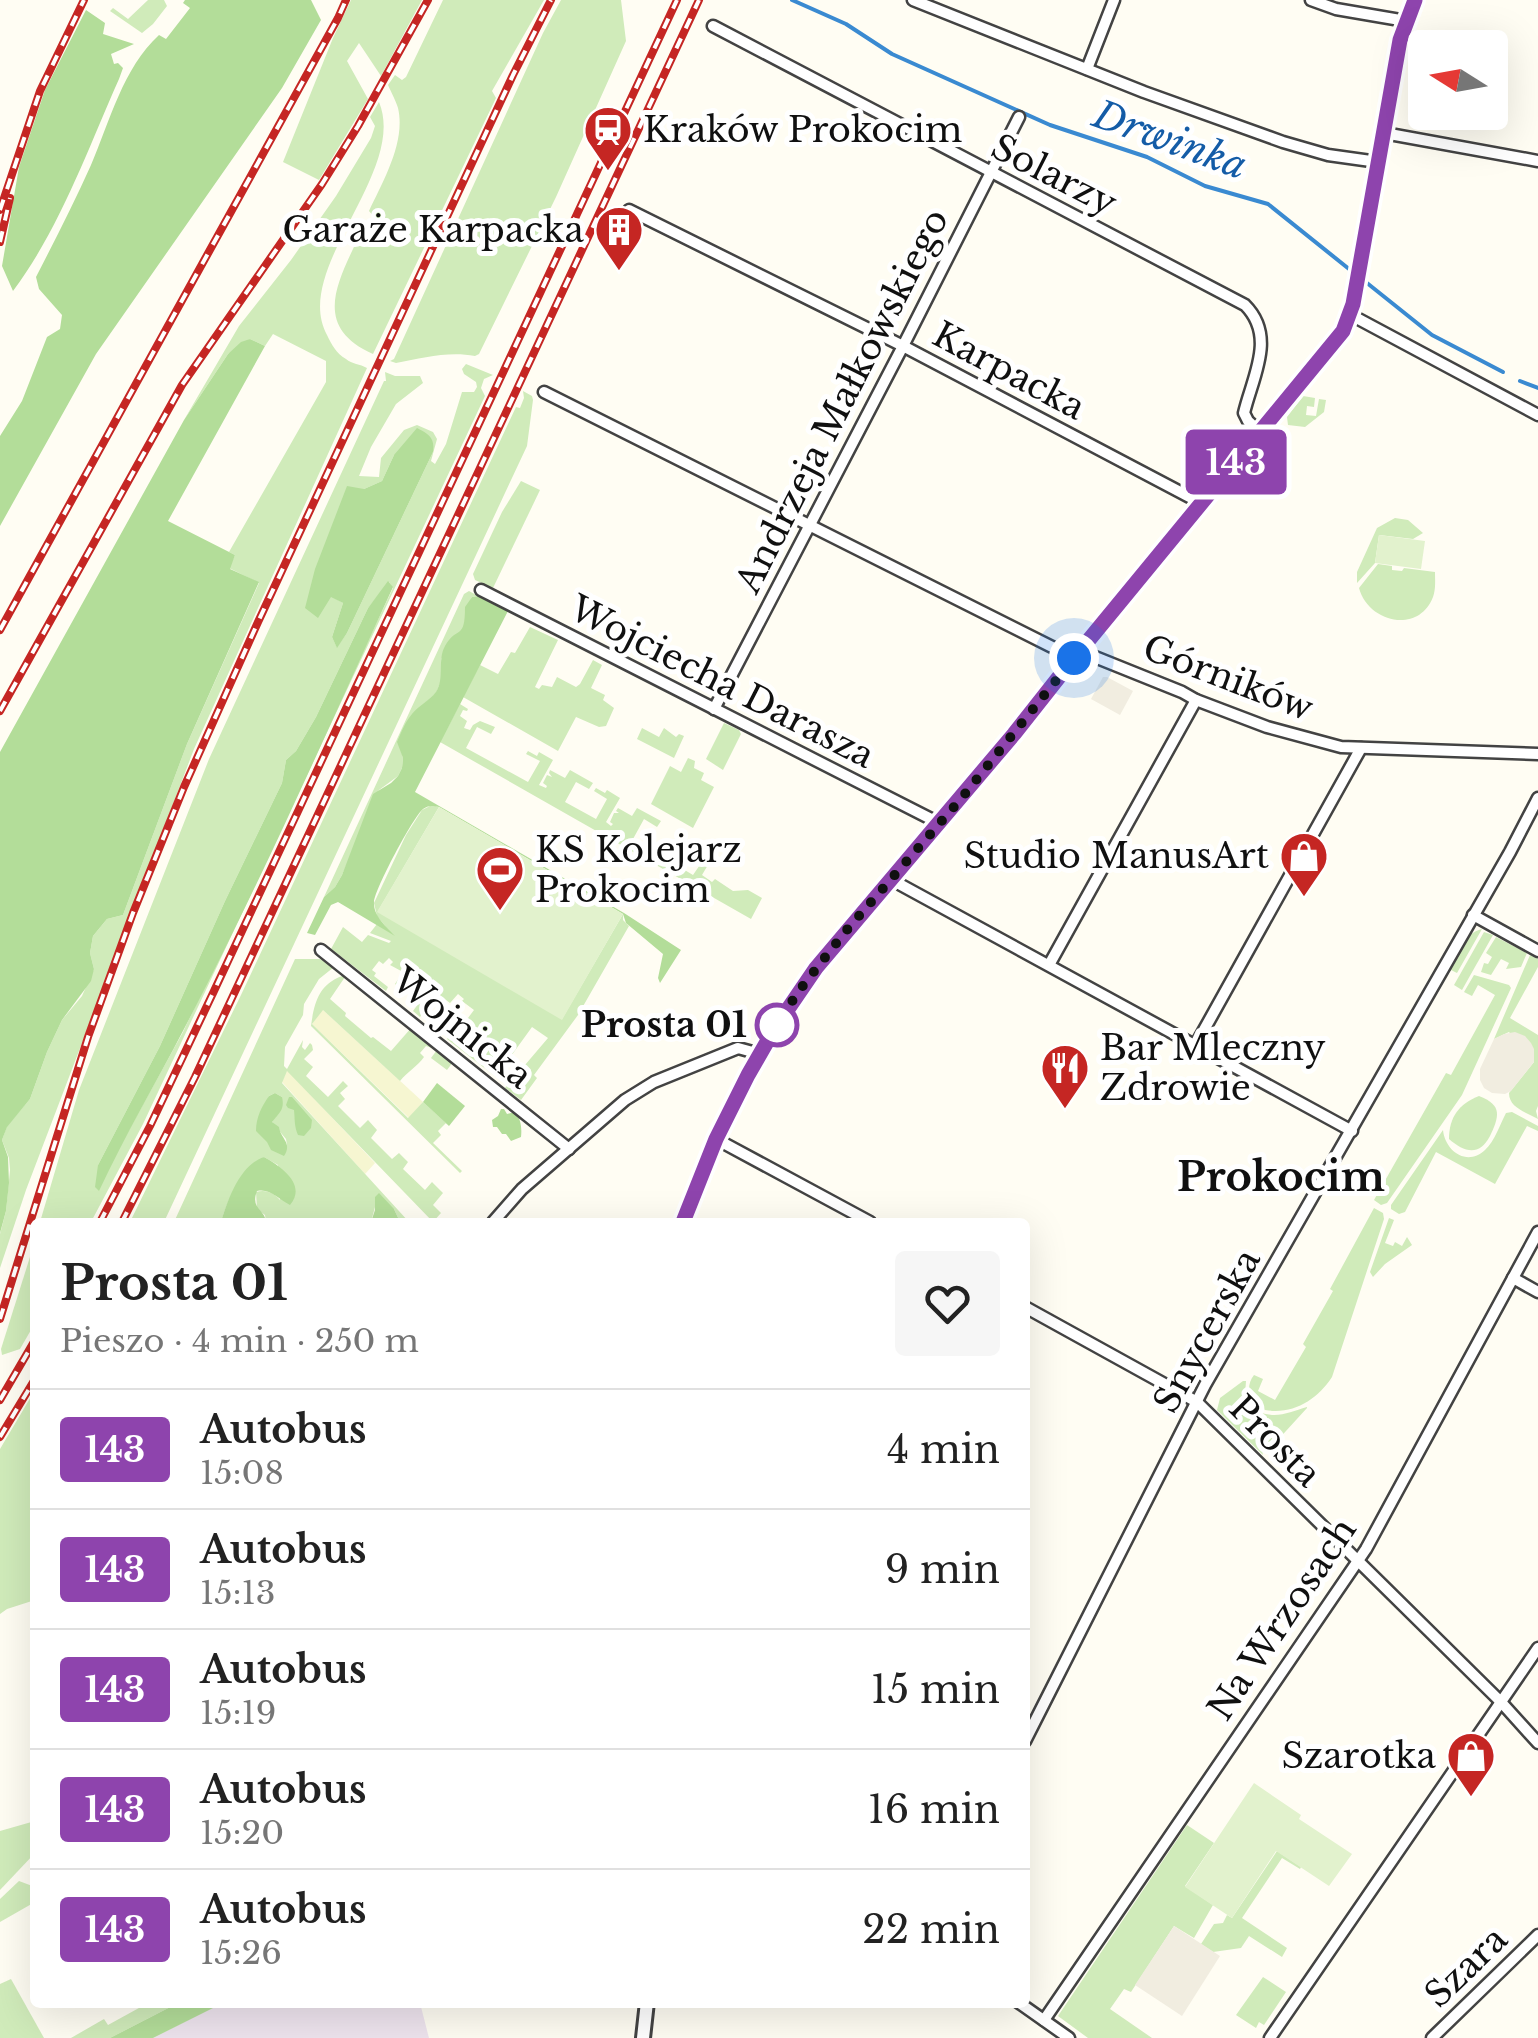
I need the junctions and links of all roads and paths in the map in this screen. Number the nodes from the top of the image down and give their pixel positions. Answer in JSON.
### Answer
{"nodes":[{"id":1,"x":913,"y":0,"type":"edge"},
{"id":2,"x":1114,"y":0,"type":"edge"},
{"id":3,"x":1311,"y":0,"type":"edge"},
{"id":4,"x":1415,"y":0,"type":"edge"},
{"id":5,"x":1406,"y":21,"type":"junction"},
{"id":6,"x":713,"y":26,"type":"dead end"},
{"id":7,"x":1086,"y":69,"type":"junction"},
{"id":8,"x":1018,"y":117,"type":"dead end"},
{"id":9,"x":1384,"y":133,"type":"junction"},
{"id":10,"x":1538,"y":161,"type":"edge"},
{"id":11,"x":1378,"y":162,"type":"junction"},
{"id":12,"x":990,"y":173,"type":"junction"},
{"id":13,"x":629,"y":210,"type":"dead end"},
{"id":14,"x":1351,"y":314,"type":"junction"},
{"id":15,"x":903,"y":346,"type":"junction"},
{"id":16,"x":544,"y":392,"type":"dead end"},
{"id":17,"x":1538,"y":415,"type":"edge"},
{"id":18,"x":1260,"y":433,"type":"junction"},
{"id":19,"x":1201,"y":503,"type":"junction"},
{"id":20,"x":808,"y":526,"type":"junction"},
{"id":21,"x":480,"y":590,"type":"dead end"},
{"id":22,"x":1077,"y":654,"type":"junction"},
{"id":23,"x":1196,"y":700,"type":"junction"},
{"id":24,"x":714,"y":709,"type":"junction"},
{"id":25,"x":1362,"y":748,"type":"junction"},
{"id":26,"x":1538,"y":754,"type":"edge"},
{"id":27,"x":1538,"y":798,"type":"edge"},
{"id":28,"x":939,"y":823,"type":"junction"},
{"id":29,"x":890,"y":878,"type":"junction"},
{"id":30,"x":1473,"y":915,"type":"junction"},
{"id":31,"x":321,"y":950,"type":"dead end"},
{"id":32,"x":1538,"y":951,"type":"edge"},
{"id":33,"x":1050,"y":965,"type":"junction"},
{"id":34,"x":1196,"y":1046,"type":"junction"},
{"id":35,"x":760,"y":1054,"type":"junction"},
{"id":36,"x":1352,"y":1130,"type":"junction"},
{"id":37,"x":716,"y":1139,"type":"junction"},
{"id":38,"x":568,"y":1148,"type":"junction"},
{"id":39,"x":497,"y":1218,"type":"edge"},
{"id":40,"x":685,"y":1218,"type":"edge"},
{"id":41,"x":863,"y":1218,"type":"edge"},
{"id":42,"x":1538,"y":1232,"type":"edge"},
{"id":43,"x":1512,"y":1278,"type":"junction"},
{"id":44,"x":1538,"y":1292,"type":"edge"},
{"id":45,"x":1030,"y":1310,"type":"edge"},
{"id":46,"x":1198,"y":1402,"type":"junction"},
{"id":47,"x":1358,"y":1562,"type":"junction"},
{"id":48,"x":1538,"y":1648,"type":"edge"},
{"id":49,"x":1501,"y":1702,"type":"junction"},
{"id":50,"x":1030,"y":1731,"type":"edge"},
{"id":51,"x":1538,"y":1744,"type":"edge"},
{"id":52,"x":1538,"y":1935,"type":"edge"},
{"id":53,"x":646,"y":2008,"type":"edge"},
{"id":54,"x":1027,"y":2008,"type":"edge"},
{"id":55,"x":1044,"y":2020,"type":"junction"},
{"id":56,"x":643,"y":2038,"type":"edge"},
{"id":57,"x":1068,"y":2038,"type":"edge"},
{"id":58,"x":1270,"y":2038,"type":"edge"},
{"id":59,"x":1432,"y":2038,"type":"edge"}],
"edges":[{"from":1,"to":7,"type":"street"},
{"from":2,"to":7,"type":"street"},
{"from":3,"to":5,"type":"street"},
{"from":4,"to":5,"type":"street"},
{"from":5,"to":9,"type":"street"},
{"from":6,"to":12,"type":"street","name":"Solarzy"},
{"from":7,"to":11,"type":"street"},
{"from":8,"to":12,"type":"street","name":"Andrzeja Małkowskiego"},
{"from":9,"to":10,"type":"street"},
{"from":9,"to":11,"type":"street"},
{"from":11,"to":14,"type":"street"},
{"from":12,"to":15,"type":"street","name":"Andrzeja Małkowskiego"},
{"from":12,"to":18,"type":"street","name":"Solarzy"},
{"from":13,"to":15,"type":"street","name":"Karpacka"},
{"from":14,"to":17,"type":"street"},
{"from":14,"to":18,"type":"street"},
{"from":15,"to":19,"type":"street","name":"Karpacka"},
{"from":15,"to":20,"type":"street","name":"Andrzeja Małkowskiego"},
{"from":16,"to":20,"type":"street","name":"Górników"},
{"from":18,"to":19,"type":"street"},
{"from":19,"to":22,"type":"street"},
{"from":20,"to":22,"type":"street","name":"Górników"},
{"from":20,"to":24,"type":"street","name":"Andrzeja Małkowskiego"},
{"from":21,"to":24,"type":"street","name":"Wojciecha Darasza"},
{"from":22,"to":23,"type":"street","name":"Górników"},
{"from":22,"to":28,"type":"street"},
{"from":23,"to":25,"type":"street","name":"Górników"},
{"from":23,"to":33,"type":"street"},
{"from":24,"to":28,"type":"street","name":"Wojciecha Darasza"},
{"from":25,"to":26,"type":"street","name":"Górników"},
{"from":25,"to":34,"type":"street"},
{"from":27,"to":30,"type":"street","name":"Snycerska"},
{"from":28,"to":29,"type":"street"},
{"from":29,"to":33,"type":"street"},
{"from":29,"to":35,"type":"street"},
{"from":30,"to":32,"type":"street"},
{"from":30,"to":36,"type":"street","name":"Snycerska"},
{"from":31,"to":38,"type":"street","name":"Wojnicka"},
{"from":33,"to":34,"type":"street"},
{"from":34,"to":36,"type":"street"},
{"from":35,"to":37,"type":"street"},
{"from":35,"to":38,"type":"street"},
{"from":36,"to":46,"type":"street","name":"Snycerska"},
{"from":37,"to":40,"type":"street"},
{"from":37,"to":41,"type":"street"},
{"from":38,"to":39,"type":"street"},
{"from":42,"to":43,"type":"street","name":"Na Wrzosach"},
{"from":43,"to":44,"type":"street"},
{"from":43,"to":47,"type":"street","name":"Na Wrzosach"},
{"from":45,"to":46,"type":"street","name":"Prosta"},
{"from":46,"to":47,"type":"street","name":"Prosta"},
{"from":46,"to":50,"type":"street","name":"Snycerska"},
{"from":47,"to":49,"type":"street","name":"Prosta"},
{"from":47,"to":55,"type":"street","name":"Na Wrzosach"},
{"from":48,"to":49,"type":"street"},
{"from":49,"to":51,"type":"street","name":"Prosta"},
{"from":49,"to":58,"type":"street"},
{"from":52,"to":59,"type":"street","name":"Szara"},
{"from":53,"to":56,"type":"street"},
{"from":54,"to":55,"type":"street"},
{"from":55,"to":57,"type":"street"}]}
